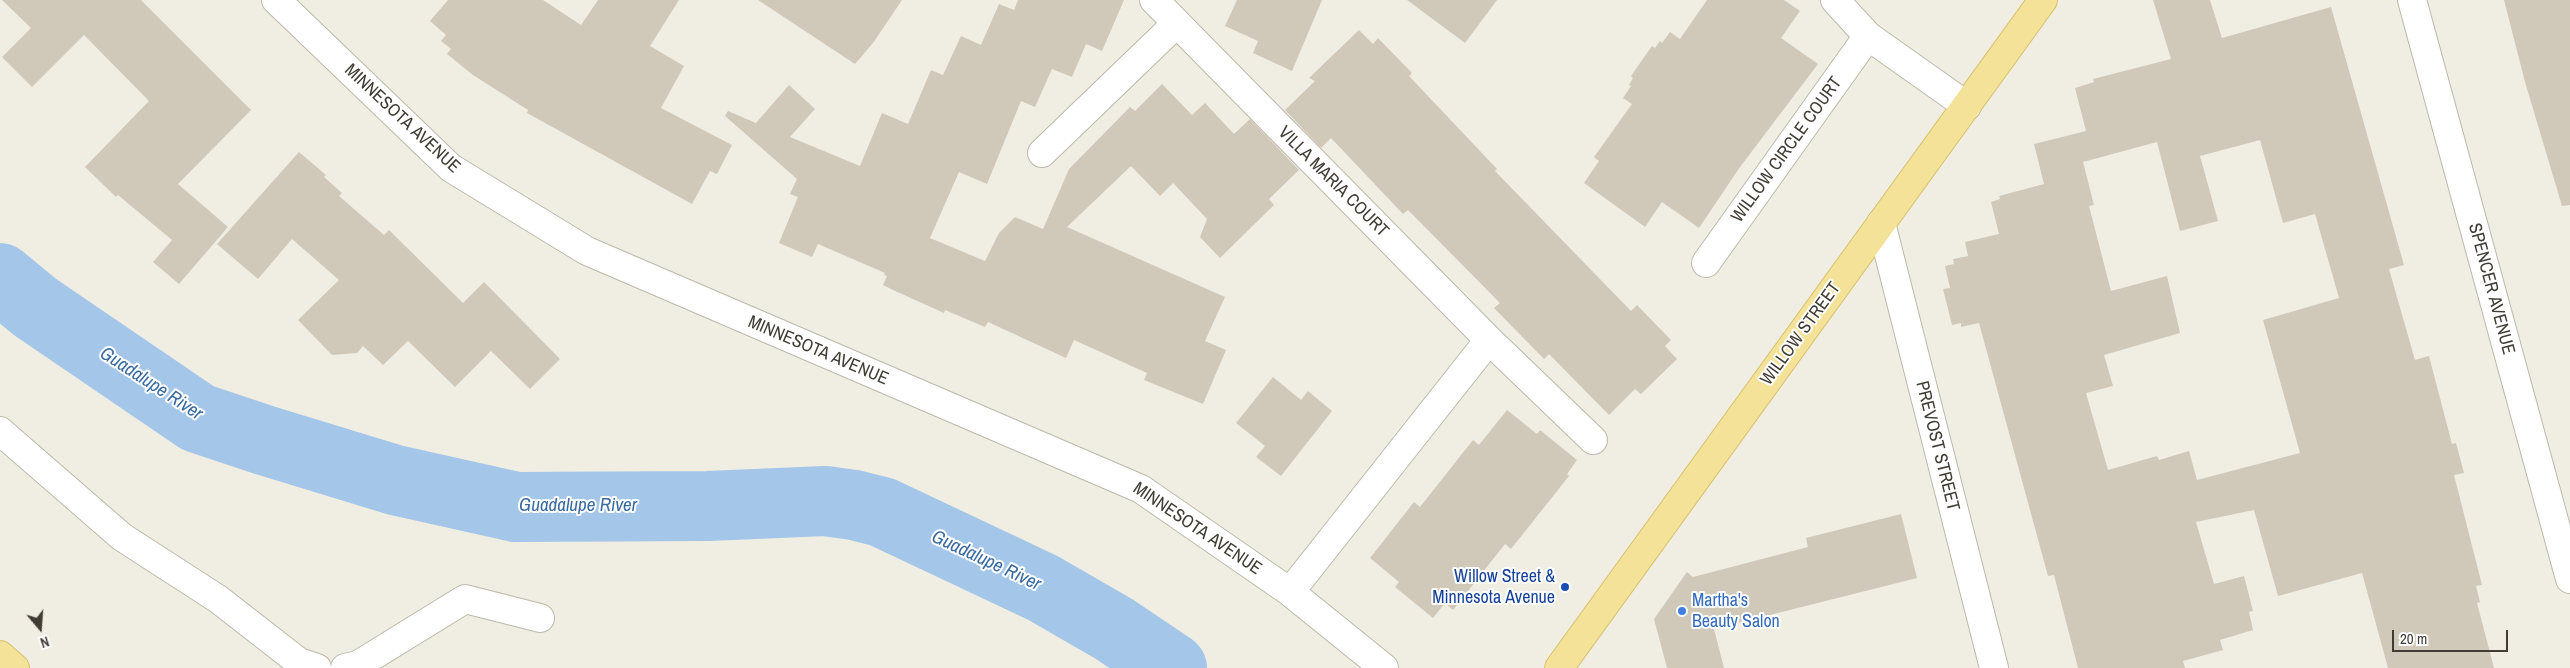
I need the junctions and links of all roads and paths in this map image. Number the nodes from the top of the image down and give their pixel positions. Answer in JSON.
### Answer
{"nodes":[{"id":1,"x":276,"y":0,"type":"edge"},
{"id":2,"x":1154,"y":0,"type":"edge"},
{"id":3,"x":1835,"y":0,"type":"edge"},
{"id":4,"x":2043,"y":0,"type":"edge"},
{"id":5,"x":2412,"y":0,"type":"edge"},
{"id":6,"x":1176,"y":24,"type":"junction"},
{"id":7,"x":1868,"y":36,"type":"junction"},
{"id":8,"x":1967,"y":106,"type":"junction"},
{"id":9,"x":1042,"y":153,"type":"dead end"},
{"id":10,"x":1881,"y":223,"type":"junction"},
{"id":11,"x":1706,"y":263,"type":"dead end"},
{"id":12,"x":1489,"y":340,"type":"junction"},
{"id":13,"x":0,"y":431,"type":"edge"},
{"id":14,"x":1593,"y":440,"type":"dead end"},
{"id":15,"x":2570,"y":578,"type":"edge"},
{"id":16,"x":1290,"y":592,"type":"junction"},
{"id":17,"x":540,"y":618,"type":"dead end"},
{"id":18,"x":0,"y":655,"type":"edge"},
{"id":19,"x":14,"y":668,"type":"edge"},
{"id":20,"x":317,"y":668,"type":"edge"},
{"id":21,"x":345,"y":668,"type":"edge"},
{"id":22,"x":1384,"y":668,"type":"edge"},
{"id":23,"x":1559,"y":668,"type":"edge"},
{"id":24,"x":1994,"y":668,"type":"edge"}],
"edges":[{"from":1,"to":16,"type":"street","name":"MINNESOTA AVENUE"},
{"from":2,"to":6,"type":"street","name":"VILLA MARIA COURT"},
{"from":3,"to":7,"type":"street"},
{"from":4,"to":8,"type":"main road","name":"WILLOW STREET"},
{"from":5,"to":15,"type":"street","name":"SPENCER AVENUE"},
{"from":6,"to":9,"type":"street"},
{"from":6,"to":12,"type":"street","name":"VILLA MARIA COURT"},
{"from":7,"to":8,"type":"street"},
{"from":7,"to":11,"type":"street","name":"WILLOW CIRCLE COURT"},
{"from":8,"to":10,"type":"main road","name":"WILLOW STREET"},
{"from":10,"to":23,"type":"main road","name":"WILLOW STREET"},
{"from":10,"to":24,"type":"street","name":"PREVOST STREET"},
{"from":12,"to":14,"type":"street","name":"VILLA MARIA COURT"},
{"from":12,"to":16,"type":"street"},
{"from":13,"to":20,"type":"street"},
{"from":16,"to":22,"type":"street","name":"MINNESOTA AVENUE"},
{"from":17,"to":21,"type":"street"},
{"from":18,"to":19,"type":"main road"}]}
